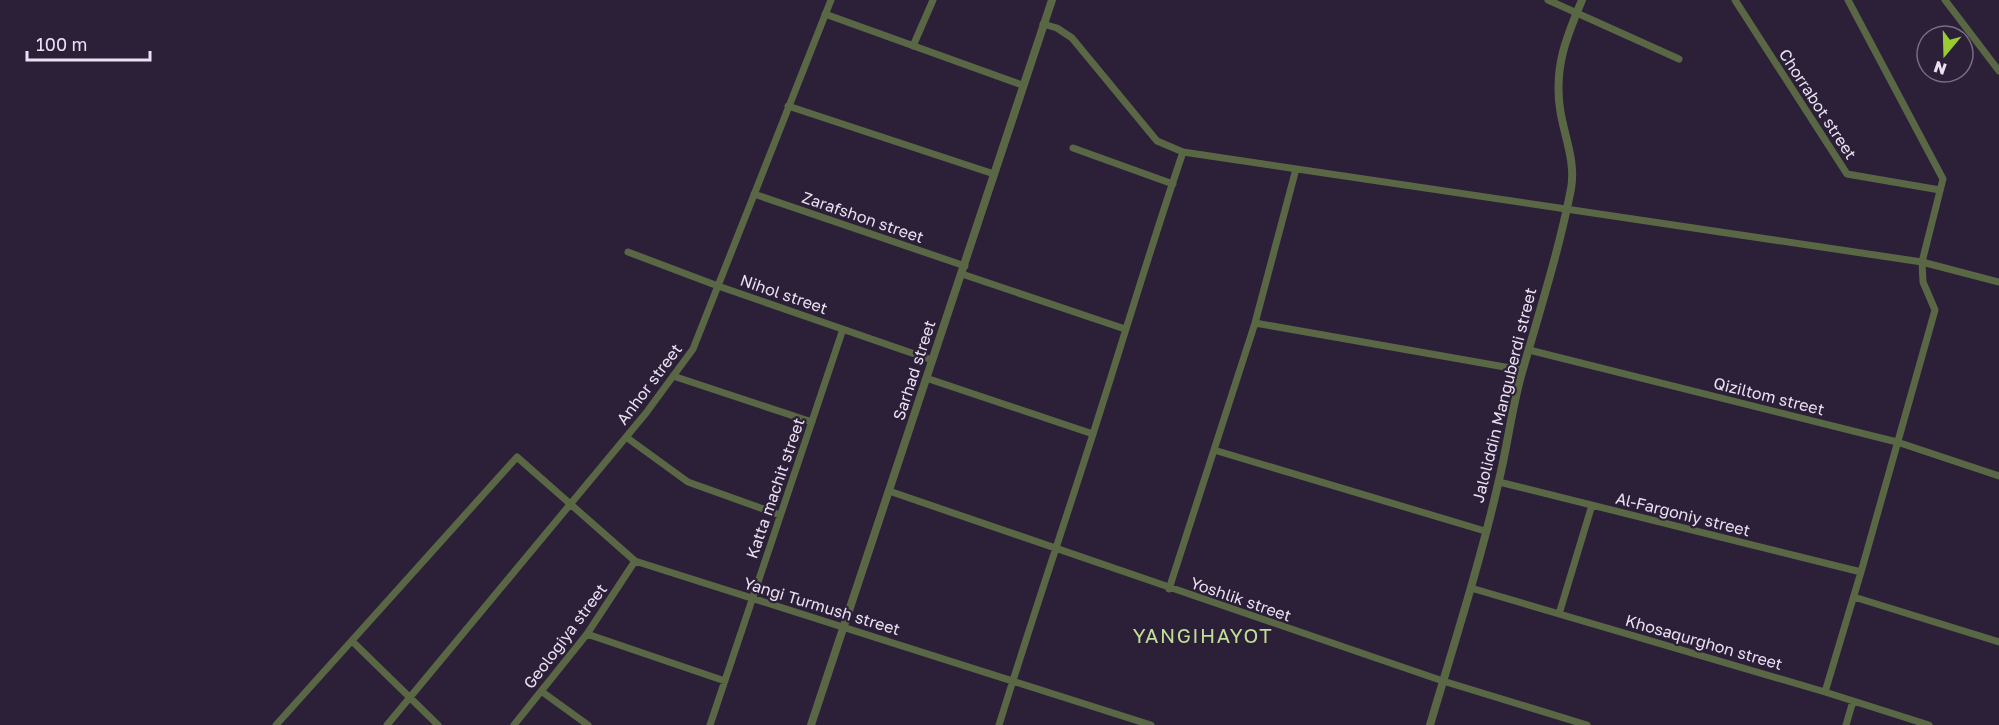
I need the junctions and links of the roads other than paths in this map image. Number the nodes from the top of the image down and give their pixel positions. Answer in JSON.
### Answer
{"nodes":[{"id":1,"x":831,"y":0,"type":"edge"},
{"id":2,"x":933,"y":0,"type":"edge"},
{"id":3,"x":1052,"y":0,"type":"edge"},
{"id":4,"x":1548,"y":0,"type":"edge"},
{"id":5,"x":1582,"y":0,"type":"edge"},
{"id":6,"x":1735,"y":0,"type":"edge"},
{"id":7,"x":1848,"y":0,"type":"edge"},
{"id":8,"x":1945,"y":0,"type":"edge"},
{"id":9,"x":1577,"y":13,"type":"junction"},
{"id":10,"x":825,"y":14,"type":"junction"},
{"id":11,"x":1043,"y":24,"type":"junction"},
{"id":12,"x":913,"y":46,"type":"junction"},
{"id":13,"x":1679,"y":58,"type":"dead end"},
{"id":14,"x":1999,"y":71,"type":"edge"},
{"id":15,"x":1022,"y":85,"type":"junction"},
{"id":16,"x":788,"y":106,"type":"junction"},
{"id":17,"x":1073,"y":148,"type":"dead end"},
{"id":18,"x":1183,"y":152,"type":"junction"},
{"id":19,"x":1296,"y":169,"type":"junction"},
{"id":20,"x":994,"y":174,"type":"junction"},
{"id":21,"x":1173,"y":184,"type":"junction"},
{"id":22,"x":1940,"y":190,"type":"junction"},
{"id":23,"x":754,"y":194,"type":"junction"},
{"id":24,"x":1567,"y":209,"type":"junction"},
{"id":25,"x":628,"y":252,"type":"dead end"},
{"id":26,"x":1922,"y":262,"type":"junction"},
{"id":27,"x":963,"y":270,"type":"junction"},
{"id":28,"x":1999,"y":282,"type":"edge"},
{"id":29,"x":718,"y":286,"type":"junction"},
{"id":30,"x":1255,"y":323,"type":"junction"},
{"id":31,"x":843,"y":329,"type":"junction"},
{"id":32,"x":1125,"y":329,"type":"junction"},
{"id":33,"x":1529,"y":350,"type":"junction"},
{"id":34,"x":932,"y":360,"type":"junction"},
{"id":35,"x":1522,"y":370,"type":"junction"},
{"id":36,"x":673,"y":376,"type":"junction"},
{"id":37,"x":926,"y":378,"type":"junction"},
{"id":38,"x":812,"y":422,"type":"junction"},
{"id":39,"x":1093,"y":434,"type":"junction"},
{"id":40,"x":626,"y":437,"type":"junction"},
{"id":41,"x":1897,"y":442,"type":"junction"},
{"id":42,"x":1214,"y":450,"type":"junction"},
{"id":43,"x":1999,"y":476,"type":"edge"},
{"id":44,"x":1499,"y":482,"type":"junction"},
{"id":45,"x":889,"y":491,"type":"junction"},
{"id":46,"x":572,"y":505,"type":"junction"},
{"id":47,"x":1592,"y":505,"type":"junction"},
{"id":48,"x":780,"y":515,"type":"junction"},
{"id":49,"x":1485,"y":531,"type":"junction"},
{"id":50,"x":1055,"y":547,"type":"junction"},
{"id":51,"x":635,"y":561,"type":"junction"},
{"id":52,"x":1861,"y":572,"type":"junction"},
{"id":53,"x":1471,"y":588,"type":"junction"},
{"id":54,"x":1169,"y":589,"type":"junction"},
{"id":55,"x":1854,"y":597,"type":"junction"},
{"id":56,"x":752,"y":599,"type":"junction"},
{"id":57,"x":1559,"y":614,"type":"junction"},
{"id":58,"x":843,"y":627,"type":"junction"},
{"id":59,"x":587,"y":634,"type":"junction"},
{"id":60,"x":352,"y":641,"type":"junction"},
{"id":61,"x":1999,"y":642,"type":"edge"},
{"id":62,"x":1013,"y":680,"type":"junction"},
{"id":63,"x":725,"y":681,"type":"junction"},
{"id":64,"x":1443,"y":681,"type":"junction"},
{"id":65,"x":541,"y":691,"type":"junction"},
{"id":66,"x":1825,"y":692,"type":"junction"},
{"id":67,"x":409,"y":699,"type":"junction"},
{"id":68,"x":1853,"y":701,"type":"junction"},
{"id":69,"x":276,"y":725,"type":"edge"},
{"id":70,"x":387,"y":725,"type":"edge"},
{"id":71,"x":438,"y":725,"type":"edge"},
{"id":72,"x":514,"y":725,"type":"edge"},
{"id":73,"x":588,"y":725,"type":"edge"},
{"id":74,"x":711,"y":725,"type":"edge"},
{"id":75,"x":811,"y":725,"type":"edge"},
{"id":76,"x":999,"y":725,"type":"edge"},
{"id":77,"x":1151,"y":725,"type":"edge"},
{"id":78,"x":1430,"y":725,"type":"edge"},
{"id":79,"x":1587,"y":725,"type":"edge"},
{"id":80,"x":1846,"y":725,"type":"edge"},
{"id":81,"x":1929,"y":725,"type":"edge"}],
"edges":[{"from":1,"to":10,"type":"street","name":"Anhor street"},
{"from":2,"to":12,"type":"street"},
{"from":3,"to":11,"type":"street","name":"Sarhad street"},
{"from":4,"to":9,"type":"street"},
{"from":5,"to":9,"type":"street","name":"Jaloliddin Manguberdi street"},
{"from":6,"to":22,"type":"street","name":"Chorrabot street"},
{"from":7,"to":22,"type":"street"},
{"from":8,"to":14,"type":"street"},
{"from":9,"to":13,"type":"street"},
{"from":9,"to":24,"type":"street","name":"Jaloliddin Manguberdi street"},
{"from":10,"to":12,"type":"street"},
{"from":10,"to":16,"type":"street","name":"Anhor street"},
{"from":11,"to":15,"type":"street","name":"Sarhad street"},
{"from":11,"to":18,"type":"street"},
{"from":12,"to":15,"type":"street"},
{"from":15,"to":20,"type":"street","name":"Sarhad street"},
{"from":16,"to":20,"type":"street"},
{"from":16,"to":23,"type":"street","name":"Anhor street"},
{"from":17,"to":21,"type":"street"},
{"from":18,"to":19,"type":"street"},
{"from":18,"to":21,"type":"street"},
{"from":19,"to":24,"type":"street"},
{"from":19,"to":30,"type":"street"},
{"from":20,"to":27,"type":"street","name":"Sarhad street"},
{"from":21,"to":32,"type":"street"},
{"from":22,"to":26,"type":"street"},
{"from":23,"to":27,"type":"street","name":"Zarafshon street"},
{"from":23,"to":29,"type":"street","name":"Anhor street"},
{"from":24,"to":26,"type":"street"},
{"from":24,"to":33,"type":"street","name":"Jaloliddin Manguberdi street"},
{"from":25,"to":29,"type":"street","name":"Nihol street"},
{"from":26,"to":28,"type":"street"},
{"from":26,"to":41,"type":"street"},
{"from":27,"to":32,"type":"street","name":"Zarafshon street"},
{"from":27,"to":34,"type":"street","name":"Sarhad street"},
{"from":29,"to":31,"type":"street","name":"Nihol street"},
{"from":29,"to":36,"type":"street","name":"Anhor street"},
{"from":30,"to":35,"type":"street"},
{"from":30,"to":42,"type":"street"},
{"from":31,"to":34,"type":"street","name":"Nihol street"},
{"from":31,"to":38,"type":"street","name":"Katta machit street"},
{"from":32,"to":39,"type":"street"},
{"from":33,"to":35,"type":"street","name":"Jaloliddin Manguberdi street"},
{"from":33,"to":41,"type":"street","name":"Qiziltom street"},
{"from":34,"to":37,"type":"street","name":"Sarhad street"},
{"from":35,"to":44,"type":"street","name":"Jaloliddin Manguberdi street"},
{"from":36,"to":38,"type":"street"},
{"from":36,"to":40,"type":"street","name":"Anhor street"},
{"from":37,"to":39,"type":"street"},
{"from":37,"to":45,"type":"street","name":"Sarhad street"},
{"from":38,"to":48,"type":"street","name":"Katta machit street"},
{"from":39,"to":50,"type":"street"},
{"from":40,"to":46,"type":"street","name":"Anhor street"},
{"from":40,"to":48,"type":"street"},
{"from":41,"to":43,"type":"street","name":"Qiziltom street"},
{"from":41,"to":52,"type":"street"},
{"from":42,"to":49,"type":"street"},
{"from":42,"to":54,"type":"street"},
{"from":44,"to":47,"type":"street","name":"Al-Fargoniy street"},
{"from":44,"to":49,"type":"street","name":"Jaloliddin Manguberdi street"},
{"from":45,"to":50,"type":"street","name":"Yoshlik street"},
{"from":45,"to":58,"type":"street","name":"Sarhad street"},
{"from":46,"to":51,"type":"street","name":"Yangi Turmush street"},
{"from":46,"to":60,"type":"street","name":"Yangi Turmush street"},
{"from":46,"to":67,"type":"street","name":"Anhor street"},
{"from":47,"to":52,"type":"street","name":"Al-Fargoniy street"},
{"from":47,"to":57,"type":"street"},
{"from":48,"to":56,"type":"street","name":"Katta machit street"},
{"from":49,"to":53,"type":"street","name":"Jaloliddin Manguberdi street"},
{"from":50,"to":54,"type":"street","name":"Yoshlik street"},
{"from":50,"to":62,"type":"street"},
{"from":51,"to":56,"type":"street","name":"Yangi Turmush street"},
{"from":51,"to":59,"type":"street","name":"Geologiya street"},
{"from":52,"to":55,"type":"street"},
{"from":53,"to":57,"type":"street","name":"Khosaqurghon street"},
{"from":53,"to":64,"type":"street","name":"Jaloliddin Manguberdi street"},
{"from":54,"to":64,"type":"street","name":"Yoshlik street"},
{"from":55,"to":61,"type":"street"},
{"from":55,"to":66,"type":"street"},
{"from":56,"to":58,"type":"street","name":"Yangi Turmush street"},
{"from":56,"to":63,"type":"street","name":"Katta machit street"},
{"from":57,"to":66,"type":"street","name":"Khosaqurghon street"},
{"from":58,"to":62,"type":"street","name":"Yangi Turmush street"},
{"from":58,"to":75,"type":"street","name":"Sarhad street"},
{"from":59,"to":63,"type":"street"},
{"from":59,"to":65,"type":"street","name":"Geologiya street"},
{"from":60,"to":67,"type":"street"},
{"from":60,"to":69,"type":"street"},
{"from":62,"to":76,"type":"street"},
{"from":62,"to":77,"type":"street","name":"Yangi Turmush street"},
{"from":63,"to":74,"type":"street","name":"Katta machit street"},
{"from":64,"to":78,"type":"street","name":"Jaloliddin Manguberdi street"},
{"from":64,"to":79,"type":"street","name":"Yoshlik street"},
{"from":65,"to":72,"type":"street","name":"Geologiya street"},
{"from":65,"to":73,"type":"street"},
{"from":66,"to":68,"type":"street","name":"Khosaqurghon street"},
{"from":67,"to":70,"type":"street","name":"Anhor street"},
{"from":67,"to":71,"type":"street"},
{"from":68,"to":80,"type":"street"},
{"from":68,"to":81,"type":"street","name":"Khosaqurghon street"}]}
